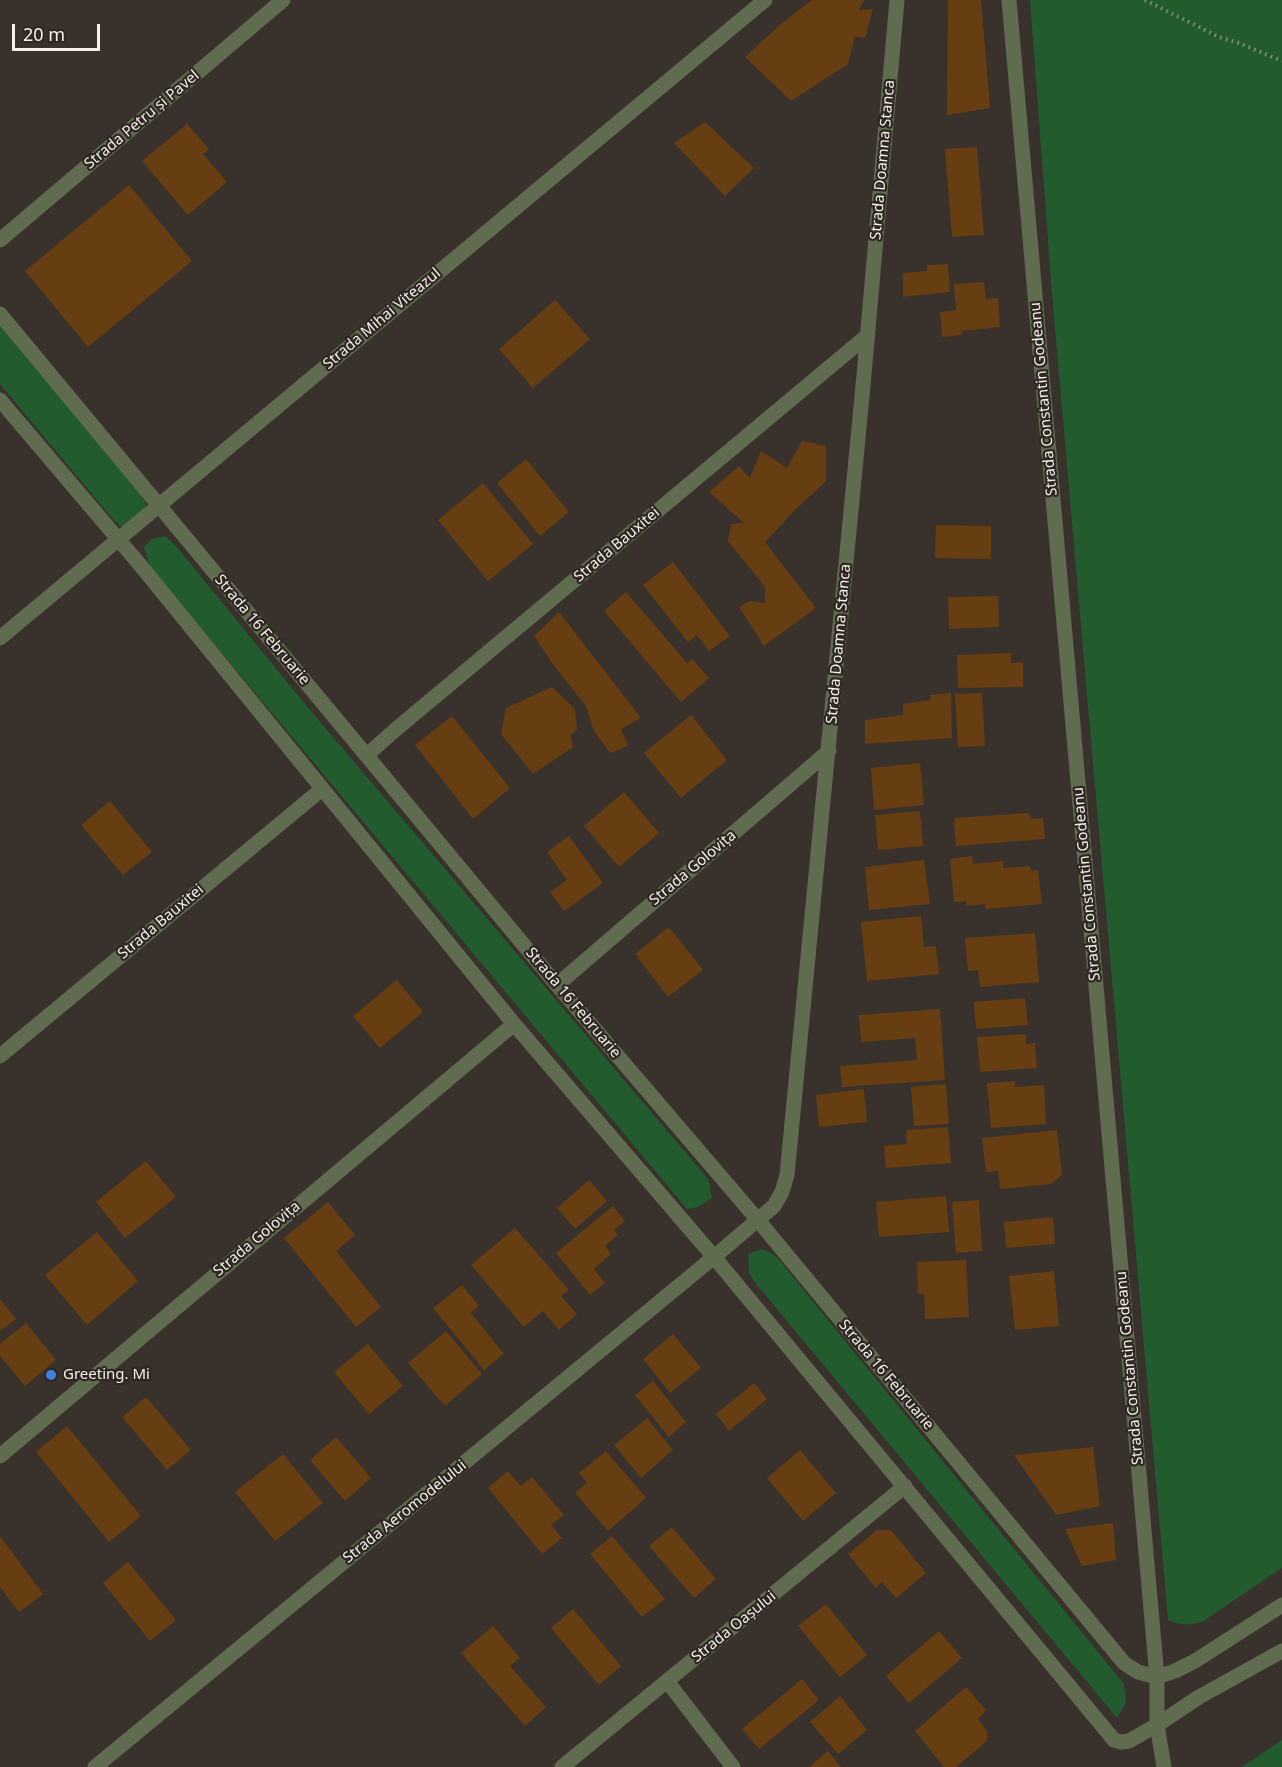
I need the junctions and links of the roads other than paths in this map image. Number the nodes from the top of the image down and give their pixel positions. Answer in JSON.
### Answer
{"nodes":[{"id":1,"x":283,"y":0,"type":"edge"},
{"id":2,"x":765,"y":0,"type":"edge"},
{"id":3,"x":897,"y":0,"type":"edge"},
{"id":4,"x":1009,"y":0,"type":"edge"},
{"id":5,"x":0,"y":240,"type":"edge"},
{"id":6,"x":0,"y":314,"type":"edge"},
{"id":7,"x":868,"y":335,"type":"junction"},
{"id":8,"x":0,"y":400,"type":"edge"},
{"id":9,"x":159,"y":505,"type":"junction"},
{"id":10,"x":118,"y":539,"type":"junction"},
{"id":11,"x":0,"y":638,"type":"edge"},
{"id":12,"x":829,"y":751,"type":"junction"},
{"id":13,"x":367,"y":755,"type":"junction"},
{"id":14,"x":322,"y":789,"type":"junction"},
{"id":15,"x":557,"y":985,"type":"junction"},
{"id":16,"x":514,"y":1023,"type":"junction"},
{"id":17,"x":0,"y":1056,"type":"edge"},
{"id":18,"x":758,"y":1220,"type":"junction"},
{"id":19,"x":714,"y":1257,"type":"junction"},
{"id":20,"x":0,"y":1456,"type":"edge"},
{"id":21,"x":905,"y":1486,"type":"junction"},
{"id":22,"x":1282,"y":1605,"type":"edge"},
{"id":23,"x":1282,"y":1651,"type":"edge"},
{"id":24,"x":1157,"y":1677,"type":"junction"},
{"id":25,"x":667,"y":1681,"type":"junction"},
{"id":26,"x":1157,"y":1725,"type":"junction"},
{"id":27,"x":95,"y":1767,"type":"edge"},
{"id":28,"x":562,"y":1767,"type":"edge"},
{"id":29,"x":733,"y":1767,"type":"edge"},
{"id":30,"x":1164,"y":1767,"type":"edge"}],
"edges":[{"from":1,"to":5,"type":"street","name":"Strada Petru și Pavel"},
{"from":2,"to":9,"type":"street","name":"Strada Mihai Viteazul"},
{"from":3,"to":7,"type":"street","name":"Strada Doamna Stanca"},
{"from":4,"to":24,"type":"street","name":"Strada Constantin Godeanu"},
{"from":6,"to":9,"type":"street","name":"Strada 16 Februarie"},
{"from":7,"to":12,"type":"street","name":"Strada Doamna Stanca"},
{"from":7,"to":13,"type":"street","name":"Strada Bauxitei"},
{"from":8,"to":10,"type":"street"},
{"from":9,"to":10,"type":"street","name":"Strada Mihai Viteazul"},
{"from":9,"to":13,"type":"street","name":"Strada 16 Februarie"},
{"from":10,"to":11,"type":"street","name":"Strada Mihai Viteazul"},
{"from":10,"to":14,"type":"street"},
{"from":12,"to":15,"type":"street","name":"Strada Golovița"},
{"from":12,"to":18,"type":"street","name":"Strada Doamna Stanca"},
{"from":13,"to":15,"type":"street","name":"Strada 16 Februarie"},
{"from":14,"to":16,"type":"street"},
{"from":14,"to":17,"type":"street","name":"Strada Bauxitei"},
{"from":15,"to":18,"type":"street","name":"Strada 16 Februarie"},
{"from":16,"to":19,"type":"street"},
{"from":16,"to":20,"type":"street","name":"Strada Golovița"},
{"from":18,"to":19,"type":"street","name":"Strada Doamna Stanca"},
{"from":18,"to":24,"type":"street","name":"Strada 16 Februarie"},
{"from":19,"to":21,"type":"street"},
{"from":19,"to":27,"type":"street","name":"Strada Aeromodelului"},
{"from":21,"to":25,"type":"street","name":"Strada Oașului"},
{"from":21,"to":26,"type":"street"},
{"from":22,"to":24,"type":"street"},
{"from":23,"to":26,"type":"street"},
{"from":24,"to":26,"type":"street","name":"Strada Constantin Godeanu"},
{"from":25,"to":28,"type":"street","name":"Strada Oașului"},
{"from":25,"to":29,"type":"street"},
{"from":26,"to":30,"type":"street","name":"Strada Constantin Godeanu"}]}
